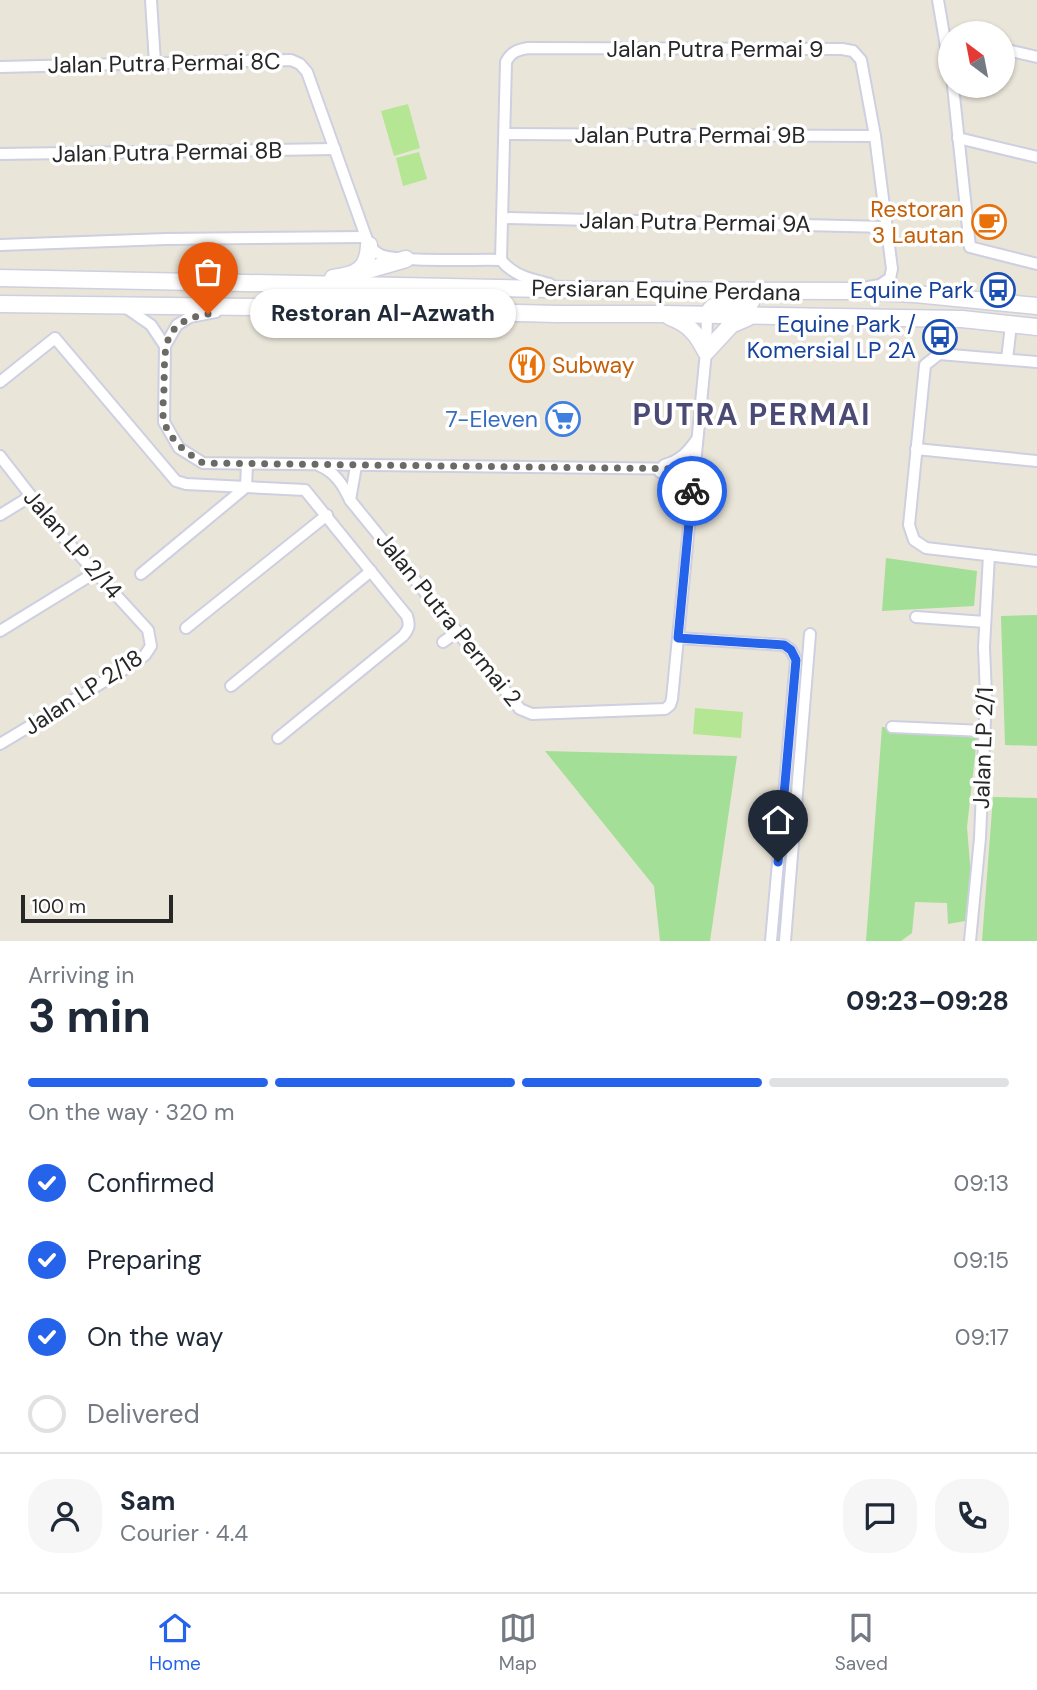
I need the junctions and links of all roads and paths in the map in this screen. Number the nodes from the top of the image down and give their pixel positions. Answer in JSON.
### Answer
{"nodes":[{"id":1,"x":151,"y":0,"type":"edge"},
{"id":2,"x":938,"y":0,"type":"edge"},
{"id":3,"x":943,"y":21,"type":"edge"},
{"id":4,"x":1015,"y":52,"type":"edge"},
{"id":5,"x":1037,"y":57,"type":"edge"},
{"id":6,"x":155,"y":63,"type":"junction"},
{"id":7,"x":0,"y":67,"type":"edge"},
{"id":8,"x":954,"y":98,"type":"edge"},
{"id":9,"x":505,"y":134,"type":"junction"},
{"id":10,"x":875,"y":136,"type":"junction"},
{"id":11,"x":958,"y":138,"type":"junction"},
{"id":12,"x":335,"y":149,"type":"junction"},
{"id":13,"x":0,"y":154,"type":"edge"},
{"id":14,"x":1037,"y":157,"type":"edge"},
{"id":15,"x":503,"y":218,"type":"junction"},
{"id":16,"x":887,"y":227,"type":"junction"},
{"id":17,"x":368,"y":241,"type":"junction"},
{"id":18,"x":0,"y":245,"type":"edge"},
{"id":19,"x":406,"y":259,"type":"junction"},
{"id":20,"x":501,"y":260,"type":"junction"},
{"id":21,"x":1037,"y":264,"type":"edge"},
{"id":22,"x":892,"y":270,"type":"junction"},
{"id":23,"x":352,"y":275,"type":"junction"},
{"id":24,"x":0,"y":278,"type":"edge"},
{"id":25,"x":289,"y":284,"type":"junction"},
{"id":26,"x":567,"y":289,"type":"junction"},
{"id":27,"x":599,"y":290,"type":"junction"},
{"id":28,"x":845,"y":291,"type":"junction"},
{"id":29,"x":915,"y":294,"type":"junction"},
{"id":30,"x":0,"y":304,"type":"edge"},
{"id":31,"x":123,"y":305,"type":"junction"},
{"id":32,"x":253,"y":306,"type":"junction"},
{"id":33,"x":1037,"y":306,"type":"edge"},
{"id":34,"x":662,"y":314,"type":"junction"},
{"id":35,"x":707,"y":315,"type":"junction"},
{"id":36,"x":752,"y":315,"type":"junction"},
{"id":37,"x":1012,"y":325,"type":"junction"},
{"id":38,"x":1037,"y":327,"type":"edge"},
{"id":39,"x":165,"y":346,"type":"junction"},
{"id":40,"x":706,"y":352,"type":"junction"},
{"id":41,"x":1007,"y":359,"type":"junction"},
{"id":42,"x":1037,"y":362,"type":"edge"},
{"id":43,"x":0,"y":382,"type":"edge"},
{"id":44,"x":697,"y":438,"type":"junction"},
{"id":45,"x":916,"y":449,"type":"junction"},
{"id":46,"x":0,"y":456,"type":"edge"},
{"id":47,"x":1037,"y":461,"type":"edge"},
{"id":48,"x":247,"y":464,"type":"junction"},
{"id":49,"x":320,"y":466,"type":"junction"},
{"id":50,"x":356,"y":466,"type":"junction"},
{"id":51,"x":651,"y":468,"type":"junction"},
{"id":52,"x":694,"y":469,"type":"junction"},
{"id":53,"x":246,"y":487,"type":"junction"},
{"id":54,"x":31,"y":496,"type":"junction"},
{"id":55,"x":350,"y":499,"type":"junction"},
{"id":56,"x":691,"y":506,"type":"junction"},
{"id":57,"x":0,"y":515,"type":"edge"},
{"id":58,"x":327,"y":515,"type":"junction"},
{"id":59,"x":989,"y":555,"type":"junction"},
{"id":60,"x":1037,"y":561,"type":"edge"},
{"id":61,"x":371,"y":571,"type":"junction"},
{"id":62,"x":96,"y":572,"type":"junction"},
{"id":63,"x":141,"y":574,"type":"dead end"},
{"id":64,"x":915,"y":617,"type":"dead end"},
{"id":65,"x":985,"y":622,"type":"junction"},
{"id":66,"x":186,"y":628,"type":"dead end"},
{"id":67,"x":148,"y":630,"type":"joint"},
{"id":68,"x":0,"y":631,"type":"edge"},
{"id":69,"x":457,"y":632,"type":"junction"},
{"id":70,"x":810,"y":634,"type":"dead end"},
{"id":71,"x":678,"y":638,"type":"junction"},
{"id":72,"x":443,"y":642,"type":"dead end"},
{"id":73,"x":231,"y":686,"type":"dead end"},
{"id":74,"x":892,"y":727,"type":"dead end"},
{"id":75,"x":984,"y":732,"type":"junction"},
{"id":76,"x":278,"y":738,"type":"dead end"},
{"id":77,"x":0,"y":744,"type":"edge"},
{"id":78,"x":771,"y":941,"type":"edge"},
{"id":79,"x":785,"y":941,"type":"edge"},
{"id":80,"x":970,"y":941,"type":"edge"}],
"edges":[{"from":1,"to":6,"type":"street"},
{"from":2,"to":3,"type":"street"},
{"from":4,"to":5,"type":"street"},
{"from":6,"to":7,"type":"street","name":"Jalan Putra Permai 8C"},
{"from":6,"to":12,"type":"street","name":"Jalan Putra Permai 8C"},
{"from":8,"to":11,"type":"street"},
{"from":9,"to":10,"type":"street","name":"Jalan Putra Permai 9B"},
{"from":9,"to":10,"type":"street","name":"Jalan Putra Permai 9"},
{"from":9,"to":15,"type":"street","name":"Jalan Putra Permai 9"},
{"from":10,"to":16,"type":"street","name":"Jalan Putra Permai 9"},
{"from":11,"to":14,"type":"street"},
{"from":11,"to":21,"type":"street"},
{"from":12,"to":13,"type":"street","name":"Jalan Putra Permai 8B"},
{"from":12,"to":17,"type":"street","name":"Jalan Putra Permai 8C"},
{"from":15,"to":16,"type":"street","name":"Jalan Putra Permai 9A"},
{"from":15,"to":20,"type":"street","name":"Jalan Putra Permai 9"},
{"from":16,"to":22,"type":"street","name":"Jalan Putra Permai 9"},
{"from":17,"to":18,"type":"street"},
{"from":17,"to":19,"type":"street"},
{"from":17,"to":23,"type":"street"},
{"from":19,"to":20,"type":"street"},
{"from":19,"to":23,"type":"street"},
{"from":20,"to":26,"type":"street"},
{"from":22,"to":28,"type":"street"},
{"from":22,"to":29,"type":"street"},
{"from":23,"to":25,"type":"street"},
{"from":24,"to":25,"type":"street","name":"Persiaran Equine Perdana"},
{"from":25,"to":26,"type":"street","name":"Persiaran Equine Perdana"},
{"from":26,"to":27,"type":"street","name":"Persiaran Equine Perdana"},
{"from":27,"to":28,"type":"street","name":"Persiaran Equine Perdana"},
{"from":27,"to":35,"type":"street"},
{"from":28,"to":29,"type":"street","name":"Persiaran Equine Perdana"},
{"from":28,"to":35,"type":"street"},
{"from":29,"to":33,"type":"street","name":"Persiaran Equine Perdana"},
{"from":30,"to":31,"type":"street","name":"Persiaran Equine Perdana"},
{"from":31,"to":32,"type":"street","name":"Persiaran Equine Perdana"},
{"from":31,"to":39,"type":"street"},
{"from":32,"to":34,"type":"street","name":"Persiaran Equine Perdana"},
{"from":32,"to":39,"type":"street"},
{"from":34,"to":35,"type":"street","name":"Persiaran Equine Perdana"},
{"from":34,"to":40,"type":"street"},
{"from":35,"to":36,"type":"street","name":"Persiaran Equine Perdana"},
{"from":35,"to":40,"type":"street","name":"Jalan Putra Permai 2"},
{"from":36,"to":37,"type":"street","name":"Persiaran Equine Perdana"},
{"from":36,"to":40,"type":"street"},
{"from":37,"to":38,"type":"street","name":"Persiaran Equine Perdana"},
{"from":37,"to":41,"type":"street"},
{"from":39,"to":48,"type":"street"},
{"from":40,"to":44,"type":"street","name":"Jalan Putra Permai 2"},
{"from":41,"to":42,"type":"street"},
{"from":41,"to":45,"type":"street"},
{"from":43,"to":53,"type":"street"},
{"from":44,"to":51,"type":"street"},
{"from":44,"to":52,"type":"street","name":"Jalan Putra Permai 2"},
{"from":45,"to":47,"type":"street"},
{"from":45,"to":59,"type":"street"},
{"from":46,"to":54,"type":"street","name":"Jalan LP 2/14"},
{"from":48,"to":49,"type":"street"},
{"from":48,"to":53,"type":"street"},
{"from":49,"to":50,"type":"street"},
{"from":49,"to":55,"type":"street","name":"Jalan Putra Permai 2"},
{"from":50,"to":51,"type":"street"},
{"from":50,"to":55,"type":"street"},
{"from":51,"to":52,"type":"street"},
{"from":51,"to":56,"type":"street"},
{"from":52,"to":56,"type":"street","name":"Jalan Putra Permai 2"},
{"from":53,"to":58,"type":"street"},
{"from":53,"to":63,"type":"street"},
{"from":54,"to":57,"type":"street"},
{"from":54,"to":62,"type":"street","name":"Jalan LP 2/14"},
{"from":55,"to":69,"type":"street","name":"Jalan Putra Permai 2"},
{"from":56,"to":71,"type":"street","name":"Jalan Putra Permai 2"},
{"from":58,"to":61,"type":"street"},
{"from":58,"to":66,"type":"street"},
{"from":59,"to":60,"type":"street"},
{"from":59,"to":65,"type":"street","name":"Jalan LP 2/1"},
{"from":61,"to":73,"type":"street"},
{"from":61,"to":76,"type":"street"},
{"from":62,"to":67,"type":"street","name":"Jalan LP 2/14"},
{"from":62,"to":68,"type":"street"},
{"from":64,"to":65,"type":"street"},
{"from":65,"to":75,"type":"street","name":"Jalan LP 2/1"},
{"from":67,"to":77,"type":"street","name":"Jalan LP 2/18"},
{"from":69,"to":71,"type":"street","name":"Jalan Putra Permai 2"},
{"from":69,"to":72,"type":"street"},
{"from":70,"to":79,"type":"street"},
{"from":71,"to":78,"type":"street"},
{"from":74,"to":75,"type":"street"},
{"from":75,"to":80,"type":"street","name":"Jalan LP 2/1"}]}
